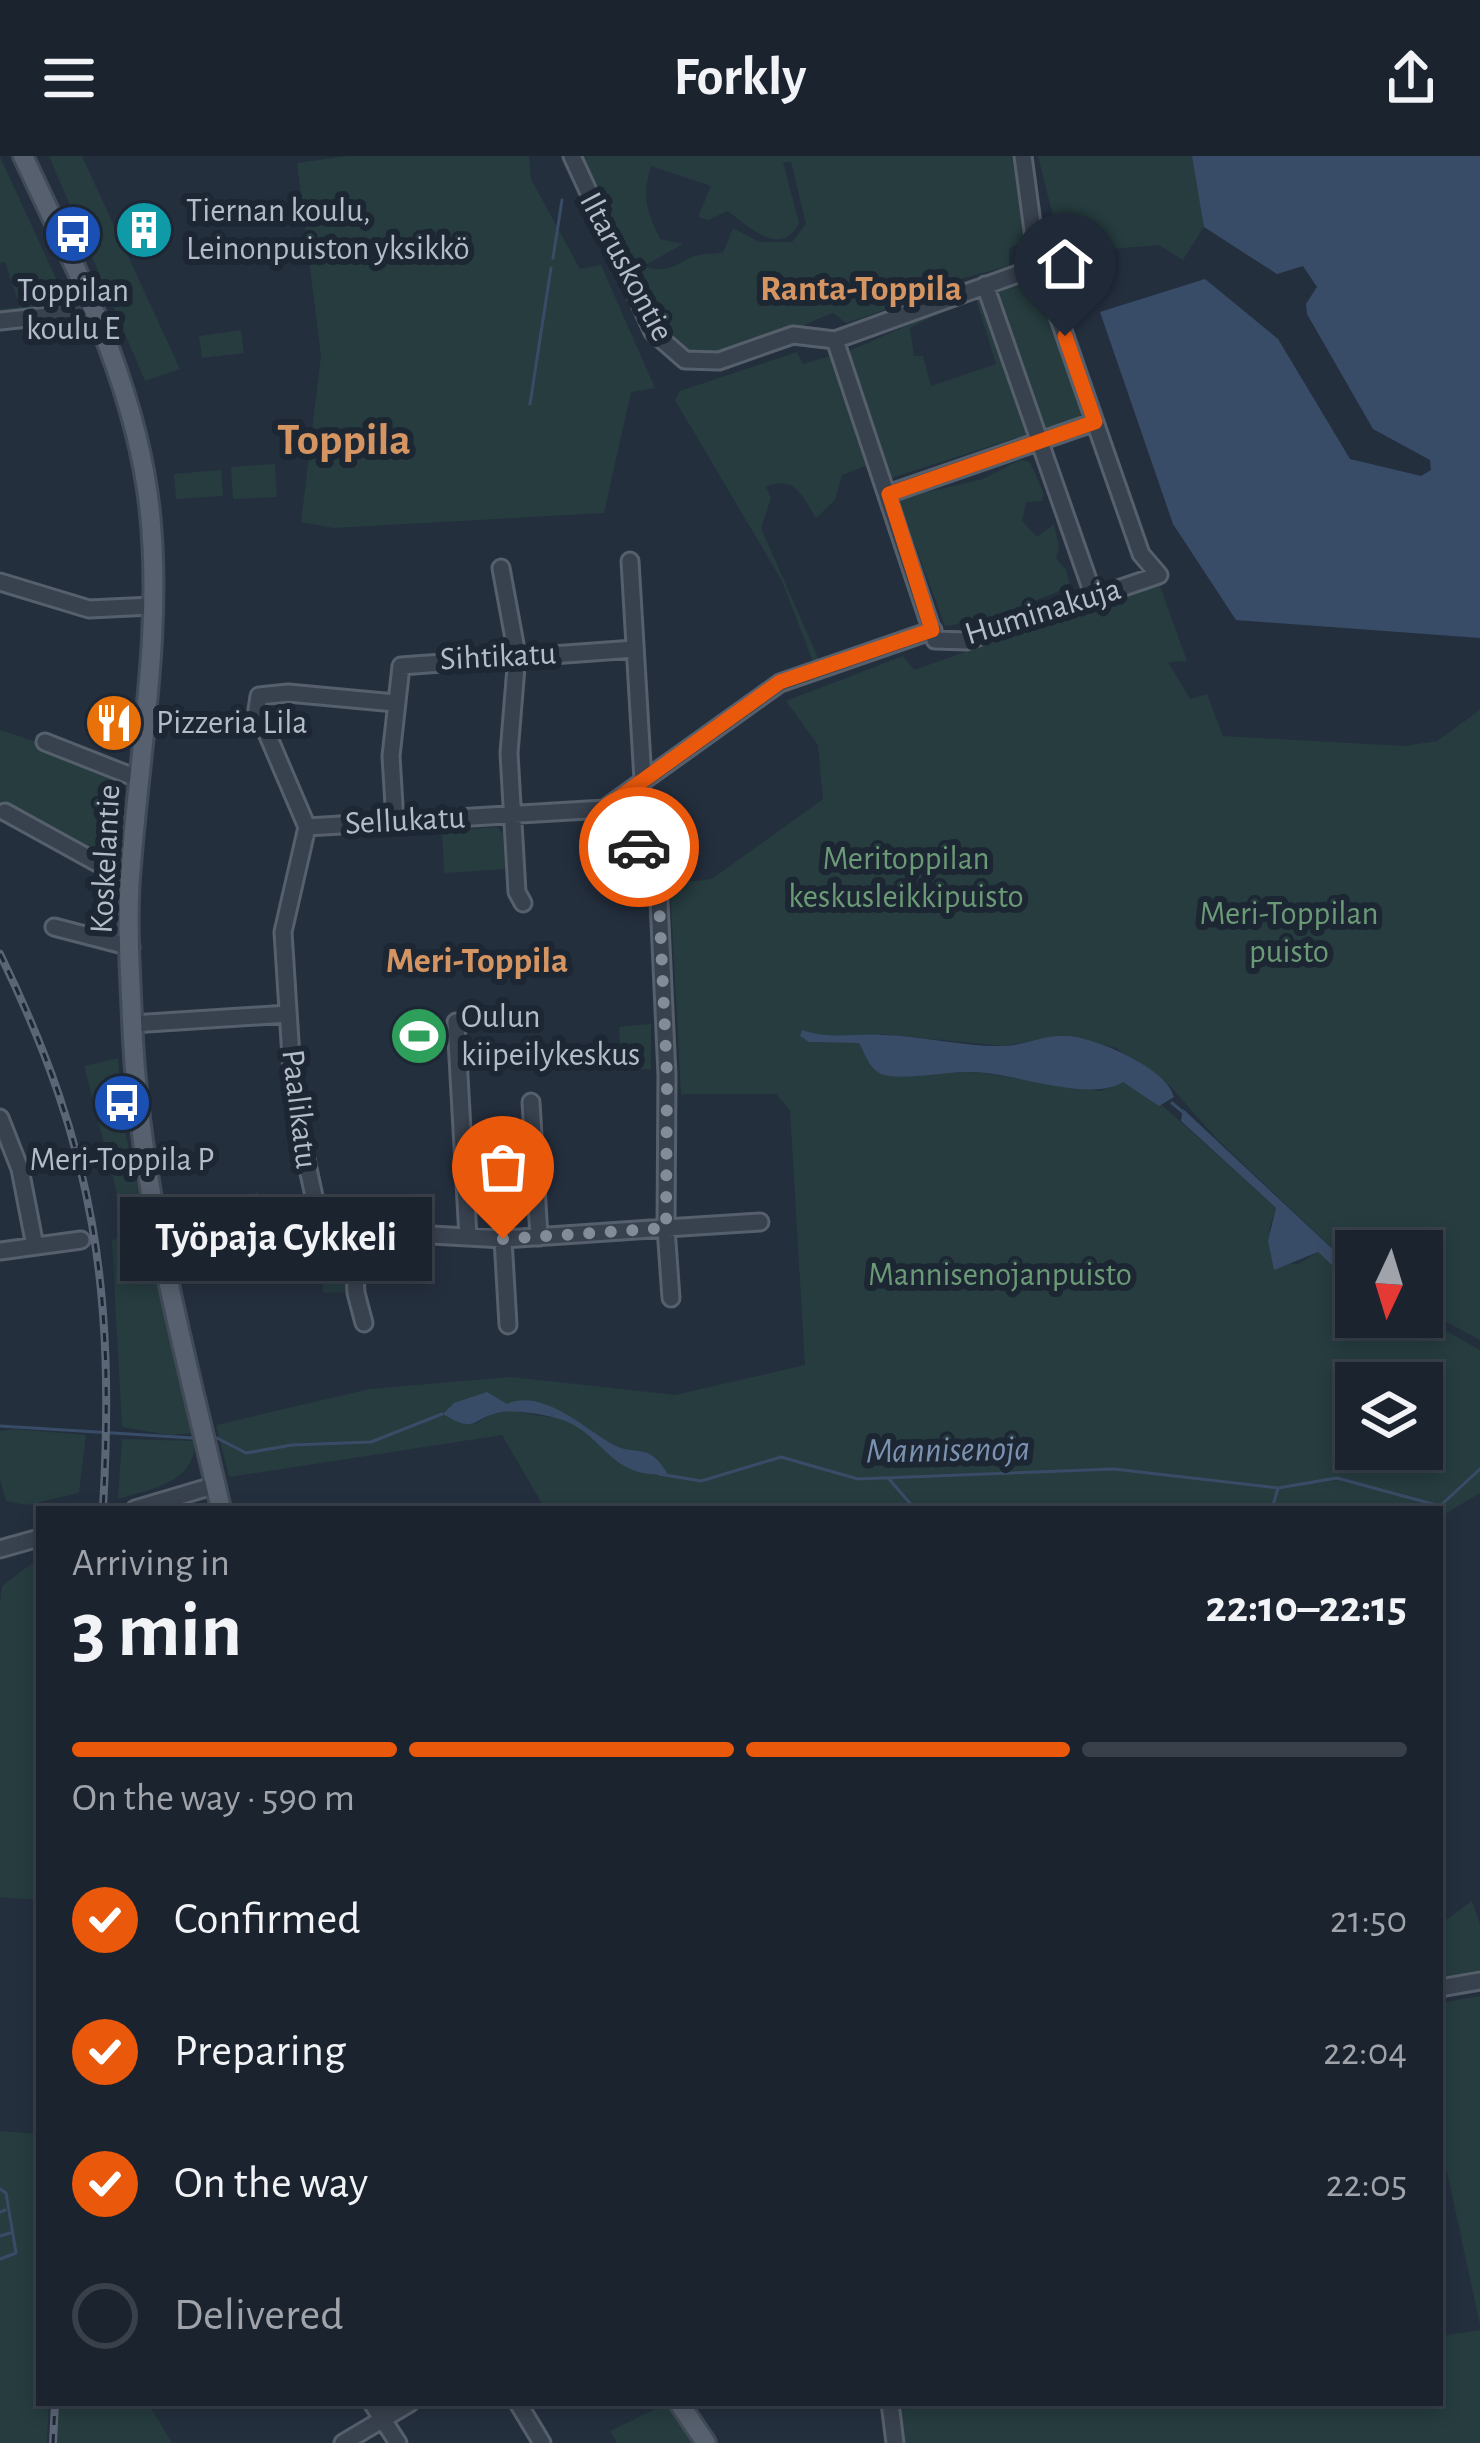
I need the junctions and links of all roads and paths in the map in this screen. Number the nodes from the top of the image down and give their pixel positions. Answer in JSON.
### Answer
{"nodes":[{"id":1,"x":23,"y":156,"type":"edge"},
{"id":2,"x":572,"y":156,"type":"edge"},
{"id":3,"x":1022,"y":156,"type":"edge"},
{"id":4,"x":1040,"y":266,"type":"junction"},
{"id":5,"x":985,"y":285,"type":"junction"},
{"id":6,"x":94,"y":311,"type":"junction"},
{"id":7,"x":0,"y":321,"type":"edge"},
{"id":8,"x":835,"y":340,"type":"junction"},
{"id":9,"x":1095,"y":422,"type":"junction"},
{"id":10,"x":1040,"y":441,"type":"junction"},
{"id":11,"x":889,"y":494,"type":"junction"},
{"id":12,"x":630,"y":560,"type":"dead end"},
{"id":13,"x":501,"y":568,"type":"dead end"},
{"id":14,"x":0,"y":582,"type":"edge"},
{"id":15,"x":1094,"y":597,"type":"junction"},
{"id":16,"x":152,"y":605,"type":"junction"},
{"id":17,"x":932,"y":630,"type":"junction"},
{"id":18,"x":634,"y":649,"type":"junction"},
{"id":19,"x":517,"y":656,"type":"junction"},
{"id":20,"x":395,"y":703,"type":"junction"},
{"id":21,"x":45,"y":742,"type":"dead end"},
{"id":22,"x":140,"y":778,"type":"junction"},
{"id":23,"x":643,"y":781,"type":"junction"},
{"id":24,"x":604,"y":809,"type":"junction"},
{"id":25,"x":4,"y":812,"type":"dead end"},
{"id":26,"x":512,"y":816,"type":"junction"},
{"id":27,"x":395,"y":822,"type":"junction"},
{"id":28,"x":307,"y":827,"type":"junction"},
{"id":29,"x":130,"y":872,"type":"junction"},
{"id":30,"x":523,"y":903,"type":"dead end"},
{"id":31,"x":54,"y":927,"type":"dead end"},
{"id":32,"x":130,"y":947,"type":"junction"},
{"id":33,"x":288,"y":1014,"type":"junction"},
{"id":34,"x":455,"y":1022,"type":"dead end"},
{"id":35,"x":132,"y":1024,"type":"junction"},
{"id":36,"x":530,"y":1102,"type":"dead end"},
{"id":37,"x":0,"y":1118,"type":"edge"},
{"id":38,"x":760,"y":1222,"type":"dead end"},
{"id":39,"x":666,"y":1228,"type":"junction"},
{"id":40,"x":353,"y":1231,"type":"junction"},
{"id":41,"x":468,"y":1237,"type":"junction"},
{"id":42,"x":539,"y":1238,"type":"junction"},
{"id":43,"x":503,"y":1239,"type":"junction"},
{"id":44,"x":81,"y":1240,"type":"dead end"},
{"id":45,"x":35,"y":1246,"type":"junction"},
{"id":46,"x":0,"y":1251,"type":"edge"},
{"id":47,"x":671,"y":1298,"type":"dead end"},
{"id":48,"x":364,"y":1323,"type":"dead end"},
{"id":49,"x":508,"y":1325,"type":"dead end"},
{"id":50,"x":215,"y":1485,"type":"junction"},
{"id":51,"x":145,"y":1506,"type":"edge"},
{"id":52,"x":220,"y":1506,"type":"edge"},
{"id":53,"x":36,"y":1539,"type":"edge"},
{"id":54,"x":0,"y":1549,"type":"edge"},
{"id":55,"x":1480,"y":1981,"type":"edge"},
{"id":56,"x":1443,"y":1987,"type":"edge"},
{"id":57,"x":374,"y":2406,"type":"edge"},
{"id":58,"x":405,"y":2406,"type":"edge"},
{"id":59,"x":520,"y":2406,"type":"edge"},
{"id":60,"x":681,"y":2406,"type":"edge"},
{"id":61,"x":890,"y":2406,"type":"edge"},
{"id":62,"x":384,"y":2419,"type":"junction"},
{"id":63,"x":344,"y":2443,"type":"edge"},
{"id":64,"x":398,"y":2443,"type":"edge"},
{"id":65,"x":542,"y":2443,"type":"edge"},
{"id":66,"x":706,"y":2443,"type":"edge"},
{"id":67,"x":895,"y":2443,"type":"edge"}],
"edges":[{"from":1,"to":6,"type":"main road","name":"Koskelantie"},
{"from":2,"to":8,"type":"street","name":"Iltaruskontie"},
{"from":3,"to":4,"type":"street"},
{"from":4,"to":5,"type":"street","name":"Iltaruskontie"},
{"from":4,"to":9,"type":"street"},
{"from":5,"to":8,"type":"street","name":"Iltaruskontie"},
{"from":5,"to":10,"type":"street"},
{"from":6,"to":7,"type":"street"},
{"from":6,"to":16,"type":"main road","name":"Koskelantie"},
{"from":8,"to":11,"type":"street"},
{"from":9,"to":10,"type":"street"},
{"from":9,"to":15,"type":"street","name":"Huminakuja"},
{"from":10,"to":11,"type":"street"},
{"from":10,"to":15,"type":"street"},
{"from":11,"to":17,"type":"street"},
{"from":12,"to":18,"type":"street"},
{"from":13,"to":19,"type":"street"},
{"from":14,"to":16,"type":"street"},
{"from":15,"to":17,"type":"street","name":"Huminakuja"},
{"from":16,"to":22,"type":"main road","name":"Koskelantie"},
{"from":17,"to":23,"type":"street"},
{"from":18,"to":19,"type":"street","name":"Sihtikatu"},
{"from":18,"to":23,"type":"street"},
{"from":19,"to":20,"type":"street","name":"Sihtikatu"},
{"from":19,"to":26,"type":"street"},
{"from":20,"to":27,"type":"street"},
{"from":20,"to":28,"type":"street"},
{"from":21,"to":22,"type":"street"},
{"from":22,"to":29,"type":"main road","name":"Koskelantie"},
{"from":23,"to":24,"type":"street"},
{"from":24,"to":26,"type":"street","name":"Sellukatu"},
{"from":24,"to":39,"type":"street"},
{"from":25,"to":29,"type":"street"},
{"from":26,"to":27,"type":"street","name":"Sellukatu"},
{"from":26,"to":30,"type":"street"},
{"from":27,"to":28,"type":"street","name":"Sellukatu"},
{"from":28,"to":33,"type":"street","name":"Sellukatu"},
{"from":29,"to":32,"type":"main road","name":"Koskelantie"},
{"from":31,"to":32,"type":"street"},
{"from":32,"to":35,"type":"main road","name":"Koskelantie"},
{"from":33,"to":35,"type":"street"},
{"from":33,"to":40,"type":"street","name":"Paalikatu"},
{"from":34,"to":41,"type":"street"},
{"from":35,"to":50,"type":"main road","name":"Koskelantie"},
{"from":36,"to":42,"type":"street"},
{"from":37,"to":45,"type":"street"},
{"from":38,"to":39,"type":"street"},
{"from":39,"to":42,"type":"street"},
{"from":39,"to":47,"type":"street"},
{"from":40,"to":41,"type":"street"},
{"from":40,"to":48,"type":"street"},
{"from":41,"to":43,"type":"street"},
{"from":42,"to":43,"type":"street"},
{"from":43,"to":49,"type":"street"},
{"from":44,"to":45,"type":"street"},
{"from":45,"to":46,"type":"street"},
{"from":50,"to":51,"type":"street"},
{"from":50,"to":52,"type":"main road","name":"Koskelantie"},
{"from":53,"to":54,"type":"street"},
{"from":55,"to":56,"type":"street"},
{"from":57,"to":62,"type":"street"},
{"from":58,"to":62,"type":"street"},
{"from":59,"to":65,"type":"street"},
{"from":60,"to":66,"type":"main road"},
{"from":61,"to":67,"type":"street"},
{"from":62,"to":63,"type":"street"},
{"from":62,"to":64,"type":"street"}]}
